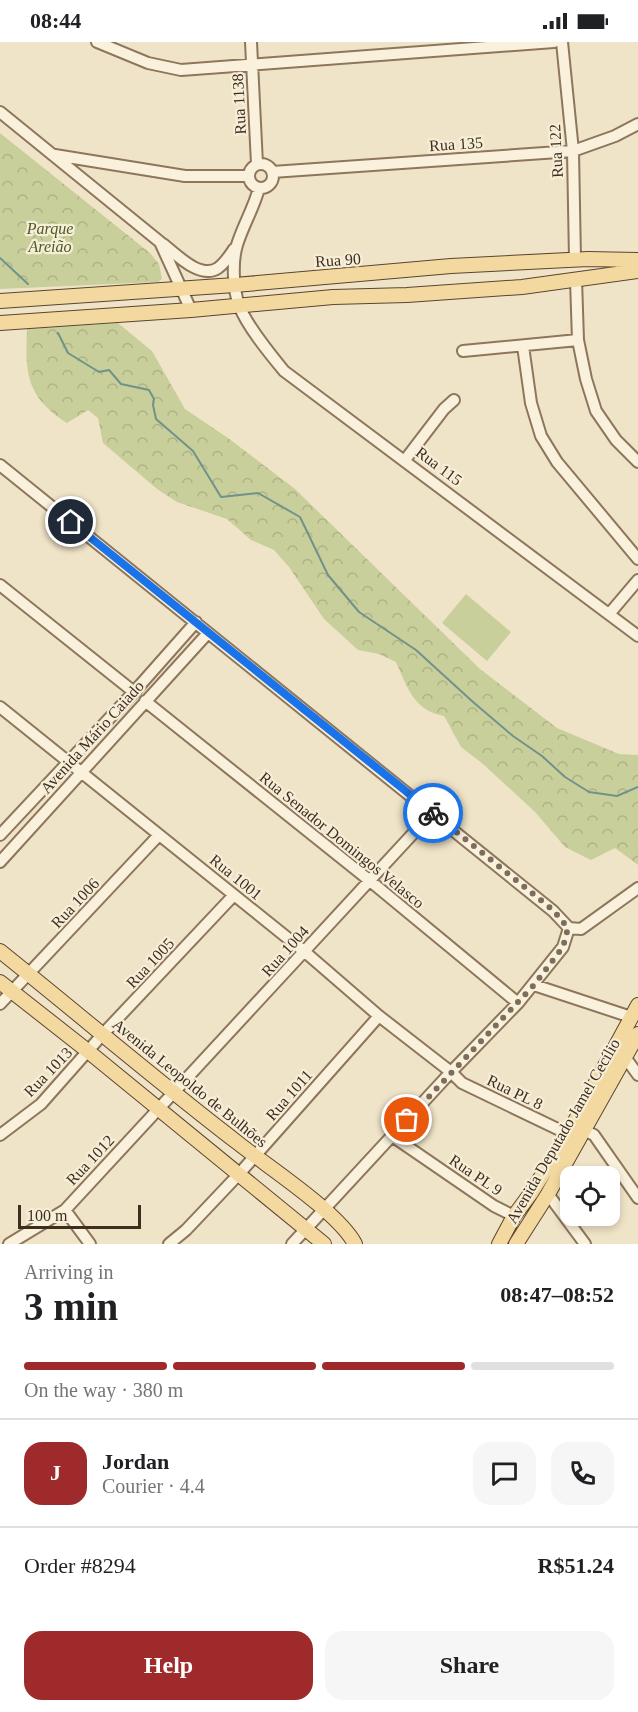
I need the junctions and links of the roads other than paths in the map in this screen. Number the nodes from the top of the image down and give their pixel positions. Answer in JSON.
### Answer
{"nodes":[{"id":1,"x":97,"y":42,"type":"edge"},
{"id":2,"x":251,"y":42,"type":"edge"},
{"id":3,"x":554,"y":42,"type":"edge"},
{"id":4,"x":562,"y":42,"type":"edge"},
{"id":5,"x":253,"y":65,"type":"junction"},
{"id":6,"x":0,"y":112,"type":"edge"},
{"id":7,"x":638,"y":124,"type":"edge"},
{"id":8,"x":573,"y":151,"type":"junction"},
{"id":9,"x":55,"y":155,"type":"junction"},
{"id":10,"x":257,"y":164,"type":"junction"},
{"id":11,"x":272,"y":172,"type":"junction"},
{"id":12,"x":249,"y":176,"type":"junction"},
{"id":13,"x":259,"y":188,"type":"junction"},
{"id":14,"x":160,"y":242,"type":"junction"},
{"id":15,"x":236,"y":247,"type":"junction"},
{"id":16,"x":638,"y":254,"type":"edge"},
{"id":17,"x":581,"y":259,"type":"junction"},
{"id":18,"x":638,"y":260,"type":"edge"},
{"id":19,"x":638,"y":271,"type":"edge"},
{"id":20,"x":611,"y":275,"type":"junction"},
{"id":21,"x":638,"y":278,"type":"edge"},
{"id":22,"x":576,"y":280,"type":"junction"},
{"id":23,"x":235,"y":285,"type":"junction"},
{"id":24,"x":181,"y":289,"type":"junction"},
{"id":25,"x":0,"y":301,"type":"edge"},
{"id":26,"x":239,"y":305,"type":"junction"},
{"id":27,"x":191,"y":310,"type":"junction"},
{"id":28,"x":0,"y":323,"type":"edge"},
{"id":29,"x":578,"y":340,"type":"junction"},
{"id":30,"x":522,"y":346,"type":"junction"},
{"id":31,"x":463,"y":351,"type":"dead end"},
{"id":32,"x":454,"y":400,"type":"dead end"},
{"id":33,"x":405,"y":460,"type":"junction"},
{"id":34,"x":638,"y":462,"type":"edge"},
{"id":35,"x":0,"y":465,"type":"edge"},
{"id":36,"x":638,"y":560,"type":"edge"},
{"id":37,"x":638,"y":580,"type":"edge"},
{"id":38,"x":0,"y":585,"type":"edge"},
{"id":39,"x":610,"y":613,"type":"junction"},
{"id":40,"x":196,"y":622,"type":"junction"},
{"id":41,"x":207,"y":633,"type":"junction"},
{"id":42,"x":638,"y":636,"type":"edge"},
{"id":43,"x":134,"y":692,"type":"junction"},
{"id":44,"x":145,"y":701,"type":"junction"},
{"id":45,"x":0,"y":707,"type":"edge"},
{"id":46,"x":69,"y":762,"type":"junction"},
{"id":47,"x":80,"y":772,"type":"junction"},
{"id":48,"x":432,"y":813,"type":"junction"},
{"id":49,"x":1,"y":831,"type":"edge"},
{"id":50,"x":159,"y":835,"type":"junction"},
{"id":51,"x":0,"y":862,"type":"edge"},
{"id":52,"x":369,"y":879,"type":"junction"},
{"id":53,"x":638,"y":888,"type":"edge"},
{"id":54,"x":234,"y":895,"type":"junction"},
{"id":55,"x":568,"y":928,"type":"junction"},
{"id":56,"x":0,"y":951,"type":"edge"},
{"id":57,"x":305,"y":952,"type":"junction"},
{"id":58,"x":29,"y":974,"type":"junction"},
{"id":59,"x":0,"y":982,"type":"edge"},
{"id":60,"x":534,"y":985,"type":"junction"},
{"id":61,"x":12,"y":991,"type":"junction"},
{"id":62,"x":0,"y":1004,"type":"edge"},
{"id":63,"x":518,"y":1004,"type":"junction"},
{"id":64,"x":635,"y":1011,"type":"edge"},
{"id":65,"x":379,"y":1016,"type":"junction"},
{"id":66,"x":638,"y":1034,"type":"edge"},
{"id":67,"x":102,"y":1035,"type":"junction"},
{"id":68,"x":89,"y":1052,"type":"junction"},
{"id":69,"x":625,"y":1057,"type":"junction"},
{"id":70,"x":451,"y":1072,"type":"junction"},
{"id":71,"x":638,"y":1075,"type":"edge"},
{"id":72,"x":174,"y":1093,"type":"junction"},
{"id":73,"x":158,"y":1108,"type":"junction"},
{"id":74,"x":584,"y":1130,"type":"junction"},
{"id":75,"x":568,"y":1134,"type":"junction"},
{"id":76,"x":0,"y":1135,"type":"edge"},
{"id":77,"x":393,"y":1136,"type":"junction"},
{"id":78,"x":255,"y":1157,"type":"junction"},
{"id":79,"x":239,"y":1174,"type":"junction"},
{"id":80,"x":548,"y":1194,"type":"junction"},
{"id":81,"x":638,"y":1198,"type":"edge"},
{"id":82,"x":324,"y":1209,"type":"junction"},
{"id":83,"x":65,"y":1210,"type":"junction"},
{"id":84,"x":518,"y":1225,"type":"junction"},
{"id":85,"x":306,"y":1228,"type":"junction"},
{"id":86,"x":9,"y":1244,"type":"edge"},
{"id":87,"x":90,"y":1244,"type":"edge"},
{"id":88,"x":169,"y":1244,"type":"edge"},
{"id":89,"x":292,"y":1244,"type":"edge"},
{"id":90,"x":324,"y":1244,"type":"edge"},
{"id":91,"x":354,"y":1244,"type":"edge"},
{"id":92,"x":500,"y":1244,"type":"edge"},
{"id":93,"x":507,"y":1244,"type":"edge"},
{"id":94,"x":516,"y":1244,"type":"edge"},
{"id":95,"x":526,"y":1244,"type":"edge"},
{"id":96,"x":585,"y":1244,"type":"edge"}],
"edges":[{"from":1,"to":5,"type":"street"},
{"from":2,"to":5,"type":"street","name":"Rua 1138"},
{"from":3,"to":5,"type":"street"},
{"from":4,"to":8,"type":"street","name":"Rua 122"},
{"from":5,"to":10,"type":"street","name":"Rua 1138"},
{"from":6,"to":9,"type":"street"},
{"from":7,"to":8,"type":"street","name":"Rua 135"},
{"from":8,"to":11,"type":"street","name":"Rua 135"},
{"from":8,"to":17,"type":"street","name":"Rua 122"},
{"from":9,"to":12,"type":"street"},
{"from":9,"to":14,"type":"street"},
{"from":10,"to":11,"type":"street"},
{"from":10,"to":12,"type":"street"},
{"from":11,"to":13,"type":"street"},
{"from":12,"to":13,"type":"street"},
{"from":13,"to":15,"type":"street"},
{"from":14,"to":15,"type":"street"},
{"from":14,"to":24,"type":"street"},
{"from":15,"to":23,"type":"street"},
{"from":16,"to":17,"type":"main road"},
{"from":17,"to":18,"type":"main road","name":"Rua 90"},
{"from":17,"to":23,"type":"main road","name":"Rua 90"},
{"from":19,"to":20,"type":"main road"},
{"from":20,"to":21,"type":"main road"},
{"from":20,"to":22,"type":"main road"},
{"from":22,"to":26,"type":"main road"},
{"from":22,"to":29,"type":"street"},
{"from":23,"to":24,"type":"main road","name":"Rua 90"},
{"from":23,"to":26,"type":"street","name":"Rua 115"},
{"from":24,"to":25,"type":"main road","name":"Rua 90"},
{"from":24,"to":27,"type":"street"},
{"from":26,"to":27,"type":"main road"},
{"from":26,"to":33,"type":"street","name":"Rua 115"},
{"from":27,"to":28,"type":"main road"},
{"from":29,"to":30,"type":"street"},
{"from":29,"to":34,"type":"street"},
{"from":30,"to":31,"type":"street"},
{"from":30,"to":36,"type":"street"},
{"from":32,"to":33,"type":"street"},
{"from":33,"to":39,"type":"street","name":"Rua 115"},
{"from":35,"to":40,"type":"street"},
{"from":37,"to":39,"type":"street"},
{"from":38,"to":43,"type":"street"},
{"from":39,"to":42,"type":"street","name":"Rua 115"},
{"from":40,"to":41,"type":"street"},
{"from":40,"to":43,"type":"street","name":"Avenida Mário Caiado"},
{"from":41,"to":44,"type":"street","name":"Avenida Mário Caiado"},
{"from":41,"to":48,"type":"street"},
{"from":43,"to":46,"type":"street","name":"Avenida Mário Caiado"},
{"from":44,"to":47,"type":"street","name":"Avenida Mário Caiado"},
{"from":44,"to":52,"type":"street","name":"Rua Senador Domingos Velasco"},
{"from":45,"to":46,"type":"street","name":"Rua 1001"},
{"from":46,"to":47,"type":"street","name":"Rua 1001"},
{"from":46,"to":49,"type":"street","name":"Avenida Mário Caiado"},
{"from":47,"to":50,"type":"street","name":"Rua 1001"},
{"from":47,"to":51,"type":"street","name":"Avenida Mário Caiado"},
{"from":48,"to":52,"type":"street","name":"Rua 1004"},
{"from":48,"to":55,"type":"street"},
{"from":50,"to":54,"type":"street","name":"Rua 1001"},
{"from":50,"to":58,"type":"street","name":"Rua 1006"},
{"from":52,"to":57,"type":"street","name":"Rua 1004"},
{"from":52,"to":63,"type":"street","name":"Rua Senador Domingos Velasco"},
{"from":53,"to":55,"type":"street"},
{"from":54,"to":57,"type":"street","name":"Rua 1001"},
{"from":54,"to":67,"type":"street","name":"Rua 1005"},
{"from":55,"to":60,"type":"street"},
{"from":56,"to":58,"type":"main road","name":"Avenida Leopoldo de Bulhões"},
{"from":57,"to":65,"type":"street","name":"Rua 1001"},
{"from":57,"to":72,"type":"street","name":"Rua 1004"},
{"from":58,"to":61,"type":"street","name":"Rua 1006"},
{"from":58,"to":67,"type":"main road","name":"Avenida Leopoldo de Bulhões"},
{"from":59,"to":61,"type":"main road"},
{"from":60,"to":63,"type":"street"},
{"from":60,"to":64,"type":"street"},
{"from":61,"to":62,"type":"street","name":"Rua 1006"},
{"from":61,"to":68,"type":"main road"},
{"from":63,"to":70,"type":"street"},
{"from":64,"to":75,"type":"main road","name":"Avenida Deputado Jamel Cecílio"},
{"from":65,"to":70,"type":"street","name":"Rua 1001"},
{"from":65,"to":78,"type":"street","name":"Rua 1011"},
{"from":66,"to":69,"type":"main road","name":"Avenida Deputado Jamel Cecílio"},
{"from":67,"to":68,"type":"street","name":"Rua 1005"},
{"from":67,"to":72,"type":"main road","name":"Avenida Leopoldo de Bulhões"},
{"from":68,"to":73,"type":"main road"},
{"from":68,"to":76,"type":"street","name":"Rua 1013"},
{"from":69,"to":71,"type":"street"},
{"from":69,"to":74,"type":"main road","name":"Avenida Deputado Jamel Cecílio"},
{"from":70,"to":75,"type":"street","name":"Rua PL 8"},
{"from":70,"to":77,"type":"street"},
{"from":72,"to":73,"type":"street","name":"Rua 1004"},
{"from":72,"to":78,"type":"main road","name":"Avenida Leopoldo de Bulhões"},
{"from":73,"to":79,"type":"main road"},
{"from":73,"to":83,"type":"street","name":"Rua 1012"},
{"from":74,"to":80,"type":"main road","name":"Avenida Deputado Jamel Cecílio"},
{"from":74,"to":81,"type":"street"},
{"from":75,"to":84,"type":"main road","name":"Avenida Deputado Jamel Cecílio"},
{"from":77,"to":82,"type":"street"},
{"from":77,"to":84,"type":"street","name":"Rua PL 9"},
{"from":78,"to":79,"type":"street","name":"Rua 1011"},
{"from":78,"to":82,"type":"main road","name":"Avenida Leopoldo de Bulhões"},
{"from":79,"to":85,"type":"main road"},
{"from":79,"to":88,"type":"street","name":"Rua 1011"},
{"from":80,"to":84,"type":"main road","name":"Avenida Deputado Jamel Cecílio"},
{"from":80,"to":95,"type":"main road"},
{"from":80,"to":96,"type":"street"},
{"from":82,"to":85,"type":"street"},
{"from":82,"to":91,"type":"main road","name":"Avenida Leopoldo de Bulhões"},
{"from":83,"to":86,"type":"street","name":"Rua 1012"},
{"from":83,"to":87,"type":"street"},
{"from":84,"to":92,"type":"main road"},
{"from":84,"to":93,"type":"main road","name":"Avenida Deputado Jamel Cecílio"},
{"from":84,"to":94,"type":"main road","name":"Avenida Deputado Jamel Cecílio"},
{"from":85,"to":89,"type":"street"},
{"from":85,"to":90,"type":"main road"}]}
